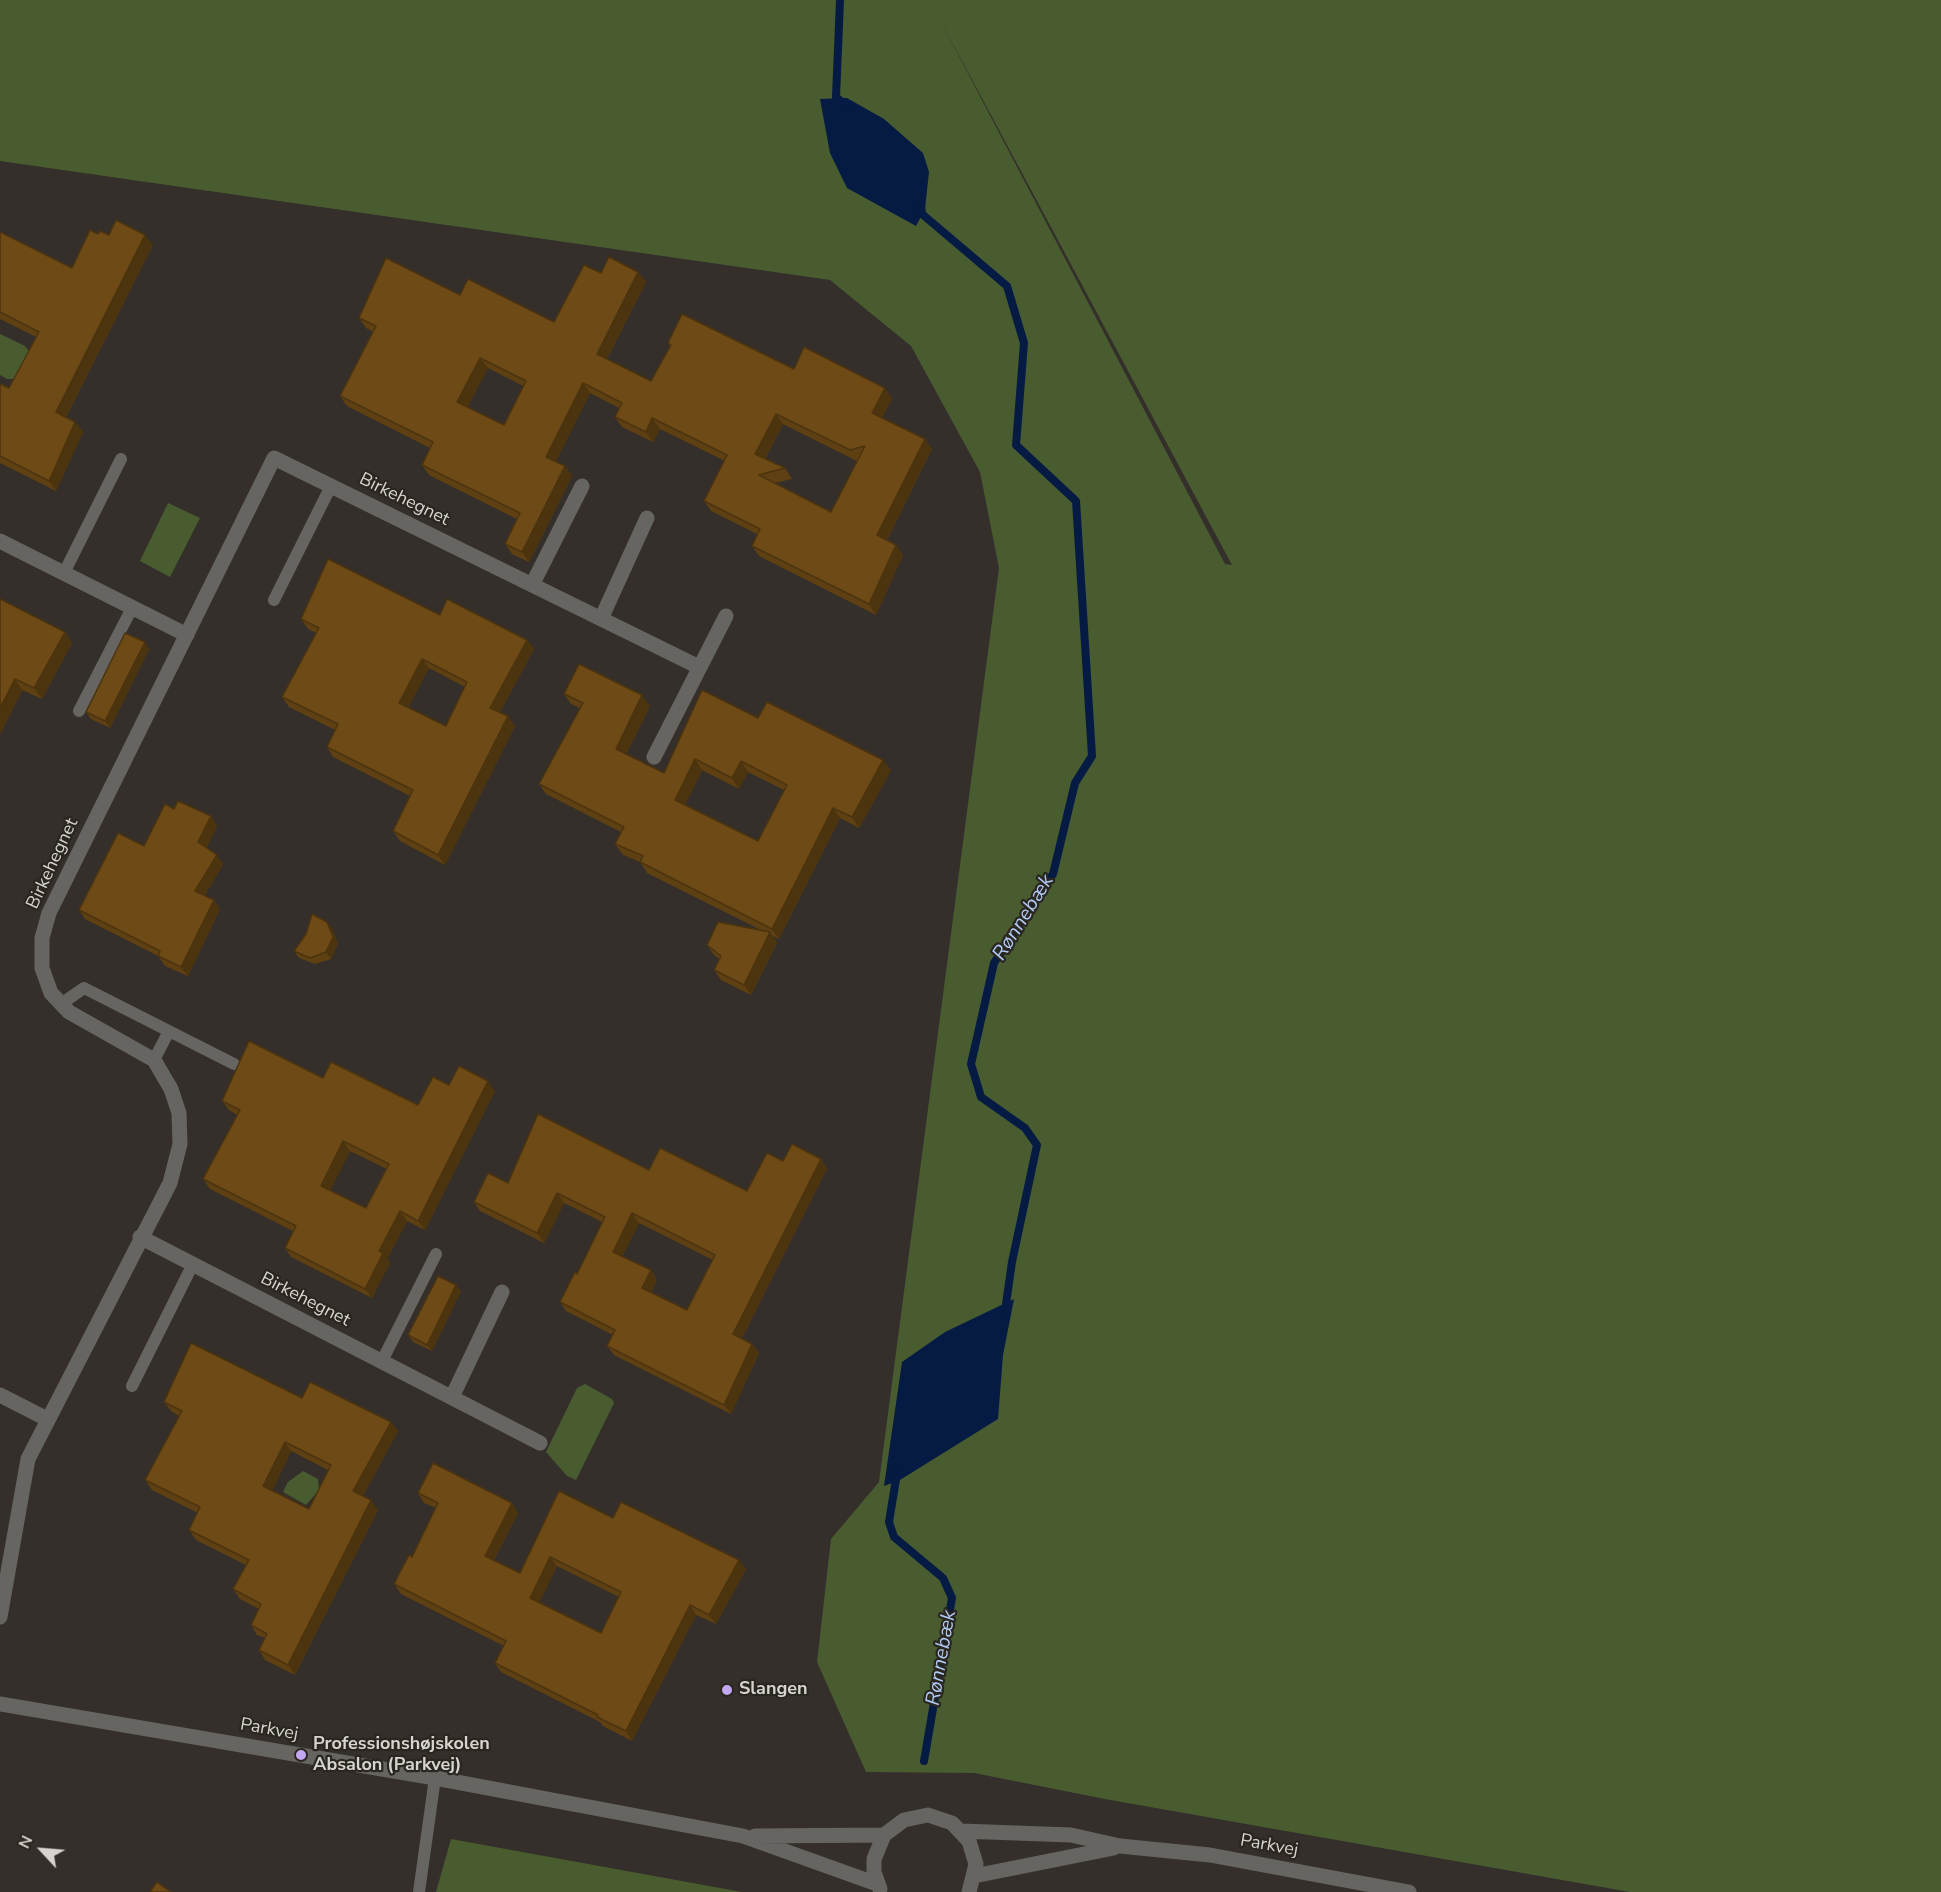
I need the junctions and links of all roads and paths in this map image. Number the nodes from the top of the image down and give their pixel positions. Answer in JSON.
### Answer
{"nodes":[{"id":1,"x":121,"y":459,"type":"dead end"},
{"id":2,"x":331,"y":486,"type":"junction"},
{"id":3,"x":582,"y":486,"type":"dead end"},
{"id":4,"x":647,"y":518,"type":"dead end"},
{"id":5,"x":0,"y":541,"type":"edge"},
{"id":6,"x":64,"y":573,"type":"junction"},
{"id":7,"x":532,"y":585,"type":"junction"},
{"id":8,"x":274,"y":600,"type":"dead end"},
{"id":9,"x":132,"y":608,"type":"junction"},
{"id":10,"x":726,"y":616,"type":"dead end"},
{"id":11,"x":601,"y":619,"type":"junction"},
{"id":12,"x":187,"y":635,"type":"junction"},
{"id":13,"x":699,"y":667,"type":"junction"},
{"id":14,"x":80,"y":711,"type":"dead end"},
{"id":15,"x":654,"y":757,"type":"dead end"},
{"id":16,"x":61,"y":1004,"type":"junction"},
{"id":17,"x":169,"y":1031,"type":"junction"},
{"id":18,"x":154,"y":1060,"type":"junction"},
{"id":19,"x":234,"y":1064,"type":"dead end"},
{"id":20,"x":141,"y":1238,"type":"junction"},
{"id":21,"x":436,"y":1254,"type":"dead end"},
{"id":22,"x":193,"y":1264,"type":"junction"},
{"id":23,"x":502,"y":1292,"type":"dead end"},
{"id":24,"x":382,"y":1361,"type":"junction"},
{"id":25,"x":132,"y":1386,"type":"dead end"},
{"id":26,"x":0,"y":1395,"type":"edge"},
{"id":27,"x":452,"y":1397,"type":"junction"},
{"id":28,"x":47,"y":1419,"type":"junction"},
{"id":29,"x":540,"y":1443,"type":"dead end"},
{"id":30,"x":0,"y":1617,"type":"edge"},
{"id":31,"x":0,"y":1704,"type":"edge"},
{"id":32,"x":435,"y":1778,"type":"junction"},
{"id":33,"x":961,"y":1831,"type":"junction"},
{"id":34,"x":884,"y":1835,"type":"junction"},
{"id":35,"x":743,"y":1836,"type":"junction"},
{"id":36,"x":1120,"y":1846,"type":"junction"},
{"id":37,"x":975,"y":1876,"type":"junction"},
{"id":38,"x":879,"y":1888,"type":"edge"},
{"id":39,"x":419,"y":1892,"type":"edge"},
{"id":40,"x":969,"y":1892,"type":"edge"},
{"id":41,"x":1409,"y":1892,"type":"edge"}],
"edges":[{"from":1,"to":6,"type":"lane"},
{"from":2,"to":7,"type":"street","name":"Birkehegnet"},
{"from":2,"to":8,"type":"lane"},
{"from":2,"to":12,"type":"street","name":"Birkehegnet"},
{"from":3,"to":7,"type":"street"},
{"from":4,"to":11,"type":"street"},
{"from":5,"to":6,"type":"street"},
{"from":6,"to":9,"type":"street"},
{"from":7,"to":11,"type":"street","name":"Birkehegnet"},
{"from":9,"to":12,"type":"street"},
{"from":9,"to":14,"type":"lane"},
{"from":10,"to":13,"type":"street"},
{"from":11,"to":13,"type":"street","name":"Birkehegnet"},
{"from":12,"to":16,"type":"street","name":"Birkehegnet"},
{"from":13,"to":15,"type":"street"},
{"from":16,"to":17,"type":"lane"},
{"from":16,"to":18,"type":"street","name":"Birkehegnet"},
{"from":17,"to":18,"type":"lane"},
{"from":17,"to":19,"type":"lane"},
{"from":18,"to":20,"type":"street"},
{"from":20,"to":22,"type":"street","name":"Birkehegnet"},
{"from":20,"to":28,"type":"street"},
{"from":21,"to":24,"type":"lane"},
{"from":22,"to":24,"type":"street","name":"Birkehegnet"},
{"from":22,"to":25,"type":"lane"},
{"from":23,"to":27,"type":"street"},
{"from":24,"to":27,"type":"street","name":"Birkehegnet"},
{"from":26,"to":28,"type":"street"},
{"from":27,"to":29,"type":"street","name":"Birkehegnet"},
{"from":28,"to":30,"type":"street"},
{"from":31,"to":32,"type":"street","name":"Parkvej"},
{"from":32,"to":35,"type":"street","name":"Parkvej"},
{"from":32,"to":39,"type":"lane"},
{"from":33,"to":34,"type":"street"},
{"from":33,"to":36,"type":"street","name":"Parkvej"},
{"from":33,"to":37,"type":"street"},
{"from":34,"to":35,"type":"street","name":"Parkvej"},
{"from":34,"to":38,"type":"street"},
{"from":35,"to":38,"type":"street","name":"Parkvej"},
{"from":36,"to":37,"type":"street","name":"Parkvej"},
{"from":36,"to":41,"type":"street","name":"Parkvej"},
{"from":37,"to":40,"type":"street"}]}
